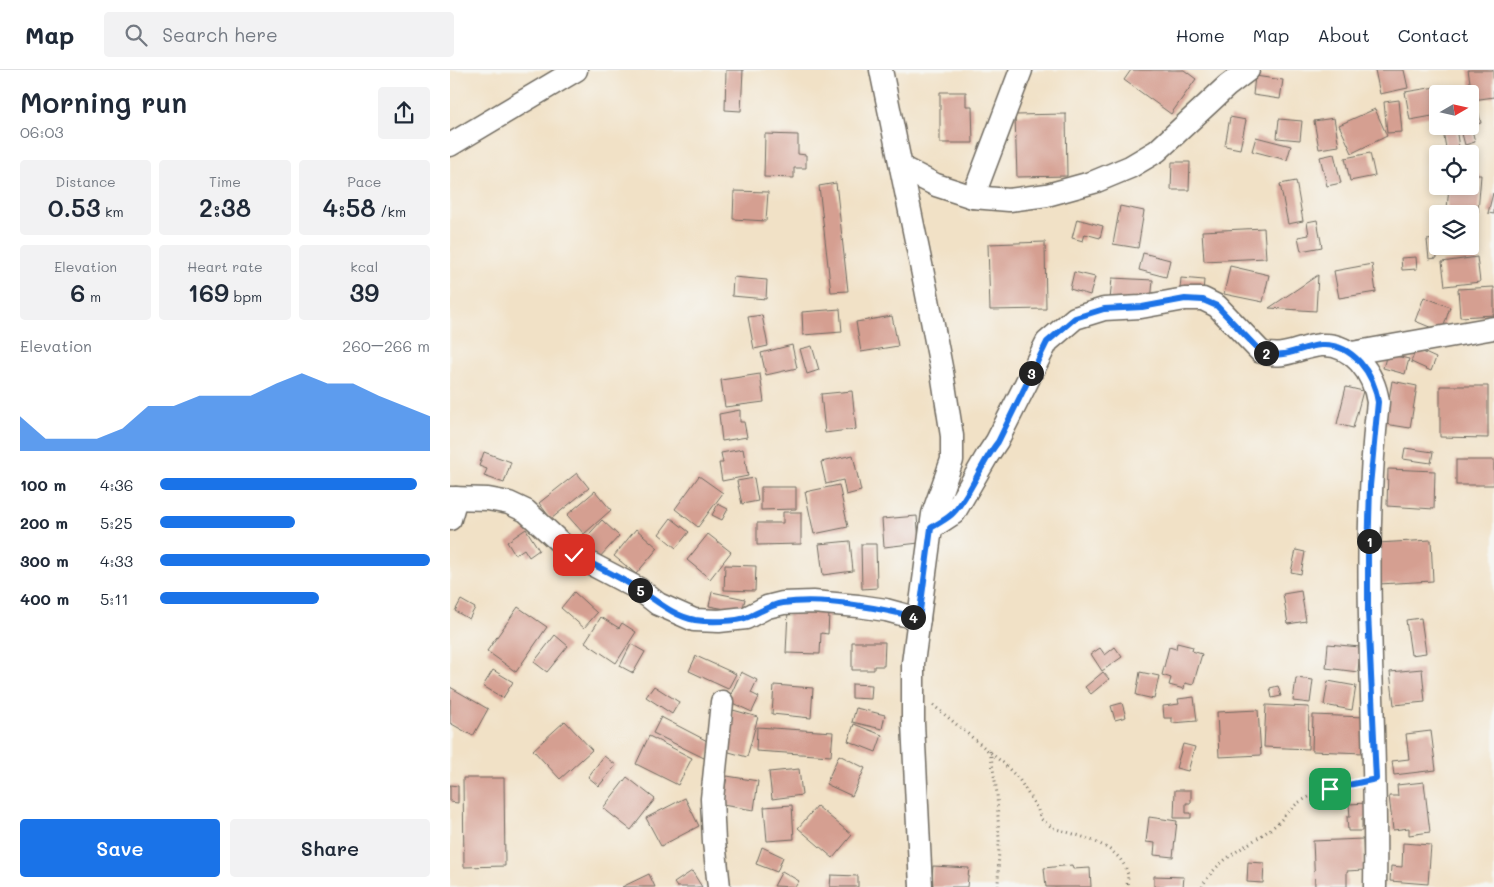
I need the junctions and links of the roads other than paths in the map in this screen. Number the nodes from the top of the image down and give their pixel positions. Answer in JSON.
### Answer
{"nodes":[{"id":1,"x":576,"y":70,"type":"edge"},
{"id":2,"x":881,"y":70,"type":"edge"},
{"id":3,"x":1021,"y":70,"type":"edge"},
{"id":4,"x":1248,"y":70,"type":"edge"},
{"id":5,"x":450,"y":145,"type":"edge"},
{"id":6,"x":901,"y":167,"type":"junction"},
{"id":7,"x":973,"y":196,"type":"junction"},
{"id":8,"x":1494,"y":328,"type":"edge"},
{"id":9,"x":1352,"y":354,"type":"junction"},
{"id":10,"x":452,"y":505,"type":"edge"},
{"id":11,"x":931,"y":528,"type":"junction"},
{"id":12,"x":919,"y":618,"type":"junction"},
{"id":13,"x":722,"y":702,"type":"dead end"},
{"id":14,"x":719,"y":887,"type":"edge"},
{"id":15,"x":921,"y":887,"type":"edge"},
{"id":16,"x":1375,"y":887,"type":"edge"}],
"edges":[{"from":1,"to":5,"type":"street"},
{"from":2,"to":6,"type":"street"},
{"from":3,"to":7,"type":"street"},
{"from":4,"to":7,"type":"street"},
{"from":6,"to":7,"type":"street"},
{"from":6,"to":11,"type":"street"},
{"from":8,"to":9,"type":"street"},
{"from":9,"to":11,"type":"street"},
{"from":9,"to":16,"type":"street"},
{"from":10,"to":12,"type":"street"},
{"from":11,"to":12,"type":"street"},
{"from":12,"to":15,"type":"street"},
{"from":13,"to":14,"type":"street"}]}
